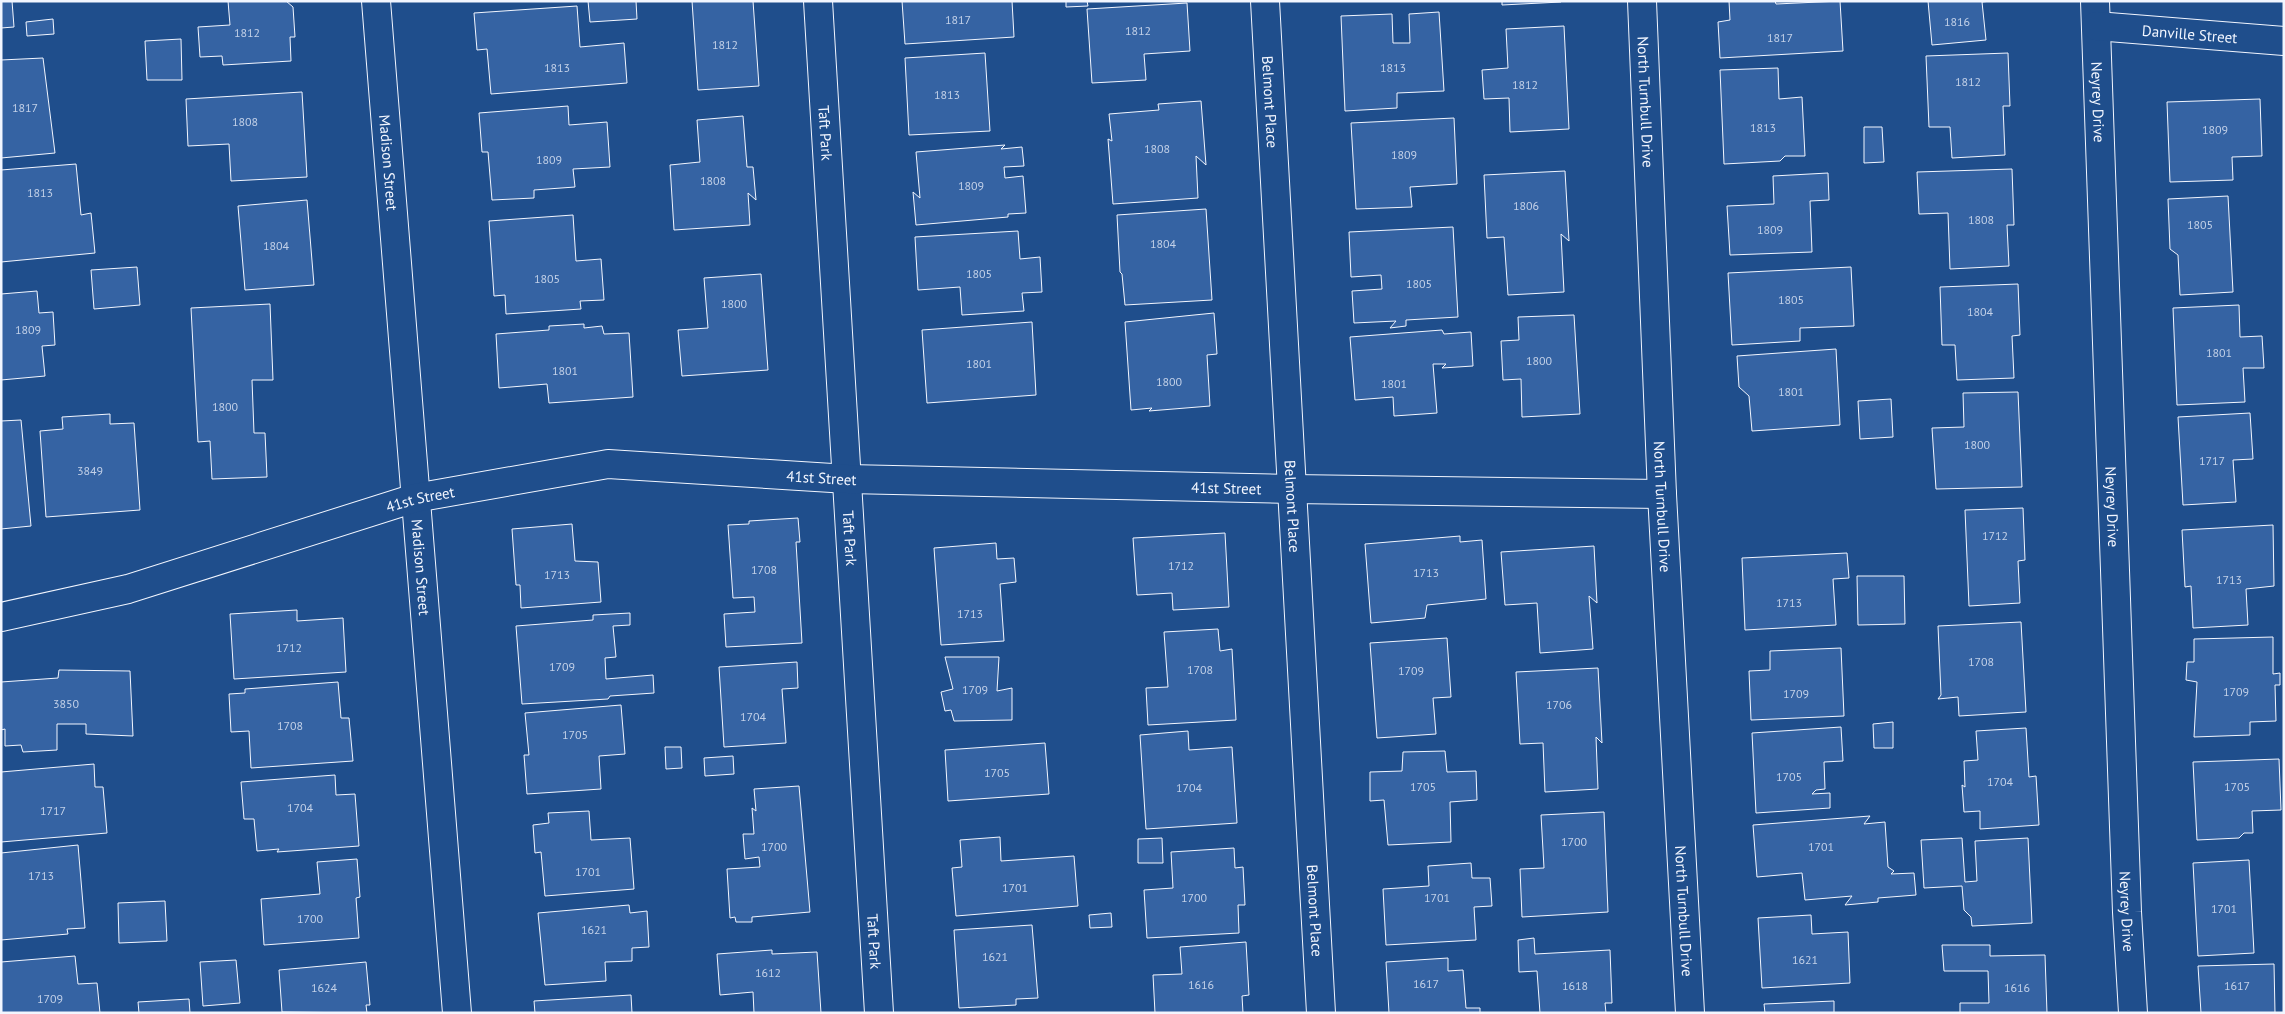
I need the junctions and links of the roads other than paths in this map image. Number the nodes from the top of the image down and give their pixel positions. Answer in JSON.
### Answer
{"nodes":[{"id":1,"x":376,"y":1,"type":"edge"},
{"id":2,"x":818,"y":1,"type":"edge"},
{"id":3,"x":1265,"y":1,"type":"edge"},
{"id":4,"x":1642,"y":1,"type":"edge"},
{"id":5,"x":2096,"y":14,"type":"edge"},
{"id":6,"x":2284,"y":41,"type":"edge"},
{"id":7,"x":848,"y":479,"type":"junction"},
{"id":8,"x":1292,"y":488,"type":"junction"},
{"id":9,"x":1662,"y":494,"type":"junction"},
{"id":10,"x":416,"y":498,"type":"junction"},
{"id":11,"x":1,"y":617,"type":"edge"},
{"id":12,"x":457,"y":1013,"type":"edge"},
{"id":13,"x":879,"y":1013,"type":"edge"},
{"id":14,"x":1321,"y":1013,"type":"edge"},
{"id":15,"x":1690,"y":1013,"type":"edge"},
{"id":16,"x":2133,"y":1013,"type":"edge"}],
"edges":[{"from":1,"to":10,"type":"street","name":"Madison Street"},
{"from":2,"to":7,"type":"street","name":"Taft Park"},
{"from":3,"to":8,"type":"street","name":"Belmont Place"},
{"from":4,"to":9,"type":"street","name":"North Turnbull Drive"},
{"from":5,"to":6,"type":"street","name":"Danville Street"},
{"from":5,"to":16,"type":"street","name":"Neyrey Drive"},
{"from":7,"to":8,"type":"street","name":"41st Street"},
{"from":7,"to":10,"type":"street","name":"41st Street"},
{"from":7,"to":13,"type":"street","name":"Taft Park"},
{"from":8,"to":9,"type":"street","name":"41st Street"},
{"from":8,"to":14,"type":"street","name":"Belmont Place"},
{"from":9,"to":15,"type":"street","name":"North Turnbull Drive"},
{"from":10,"to":11,"type":"street","name":"41st Street"},
{"from":10,"to":12,"type":"street","name":"Madison Street"}]}
